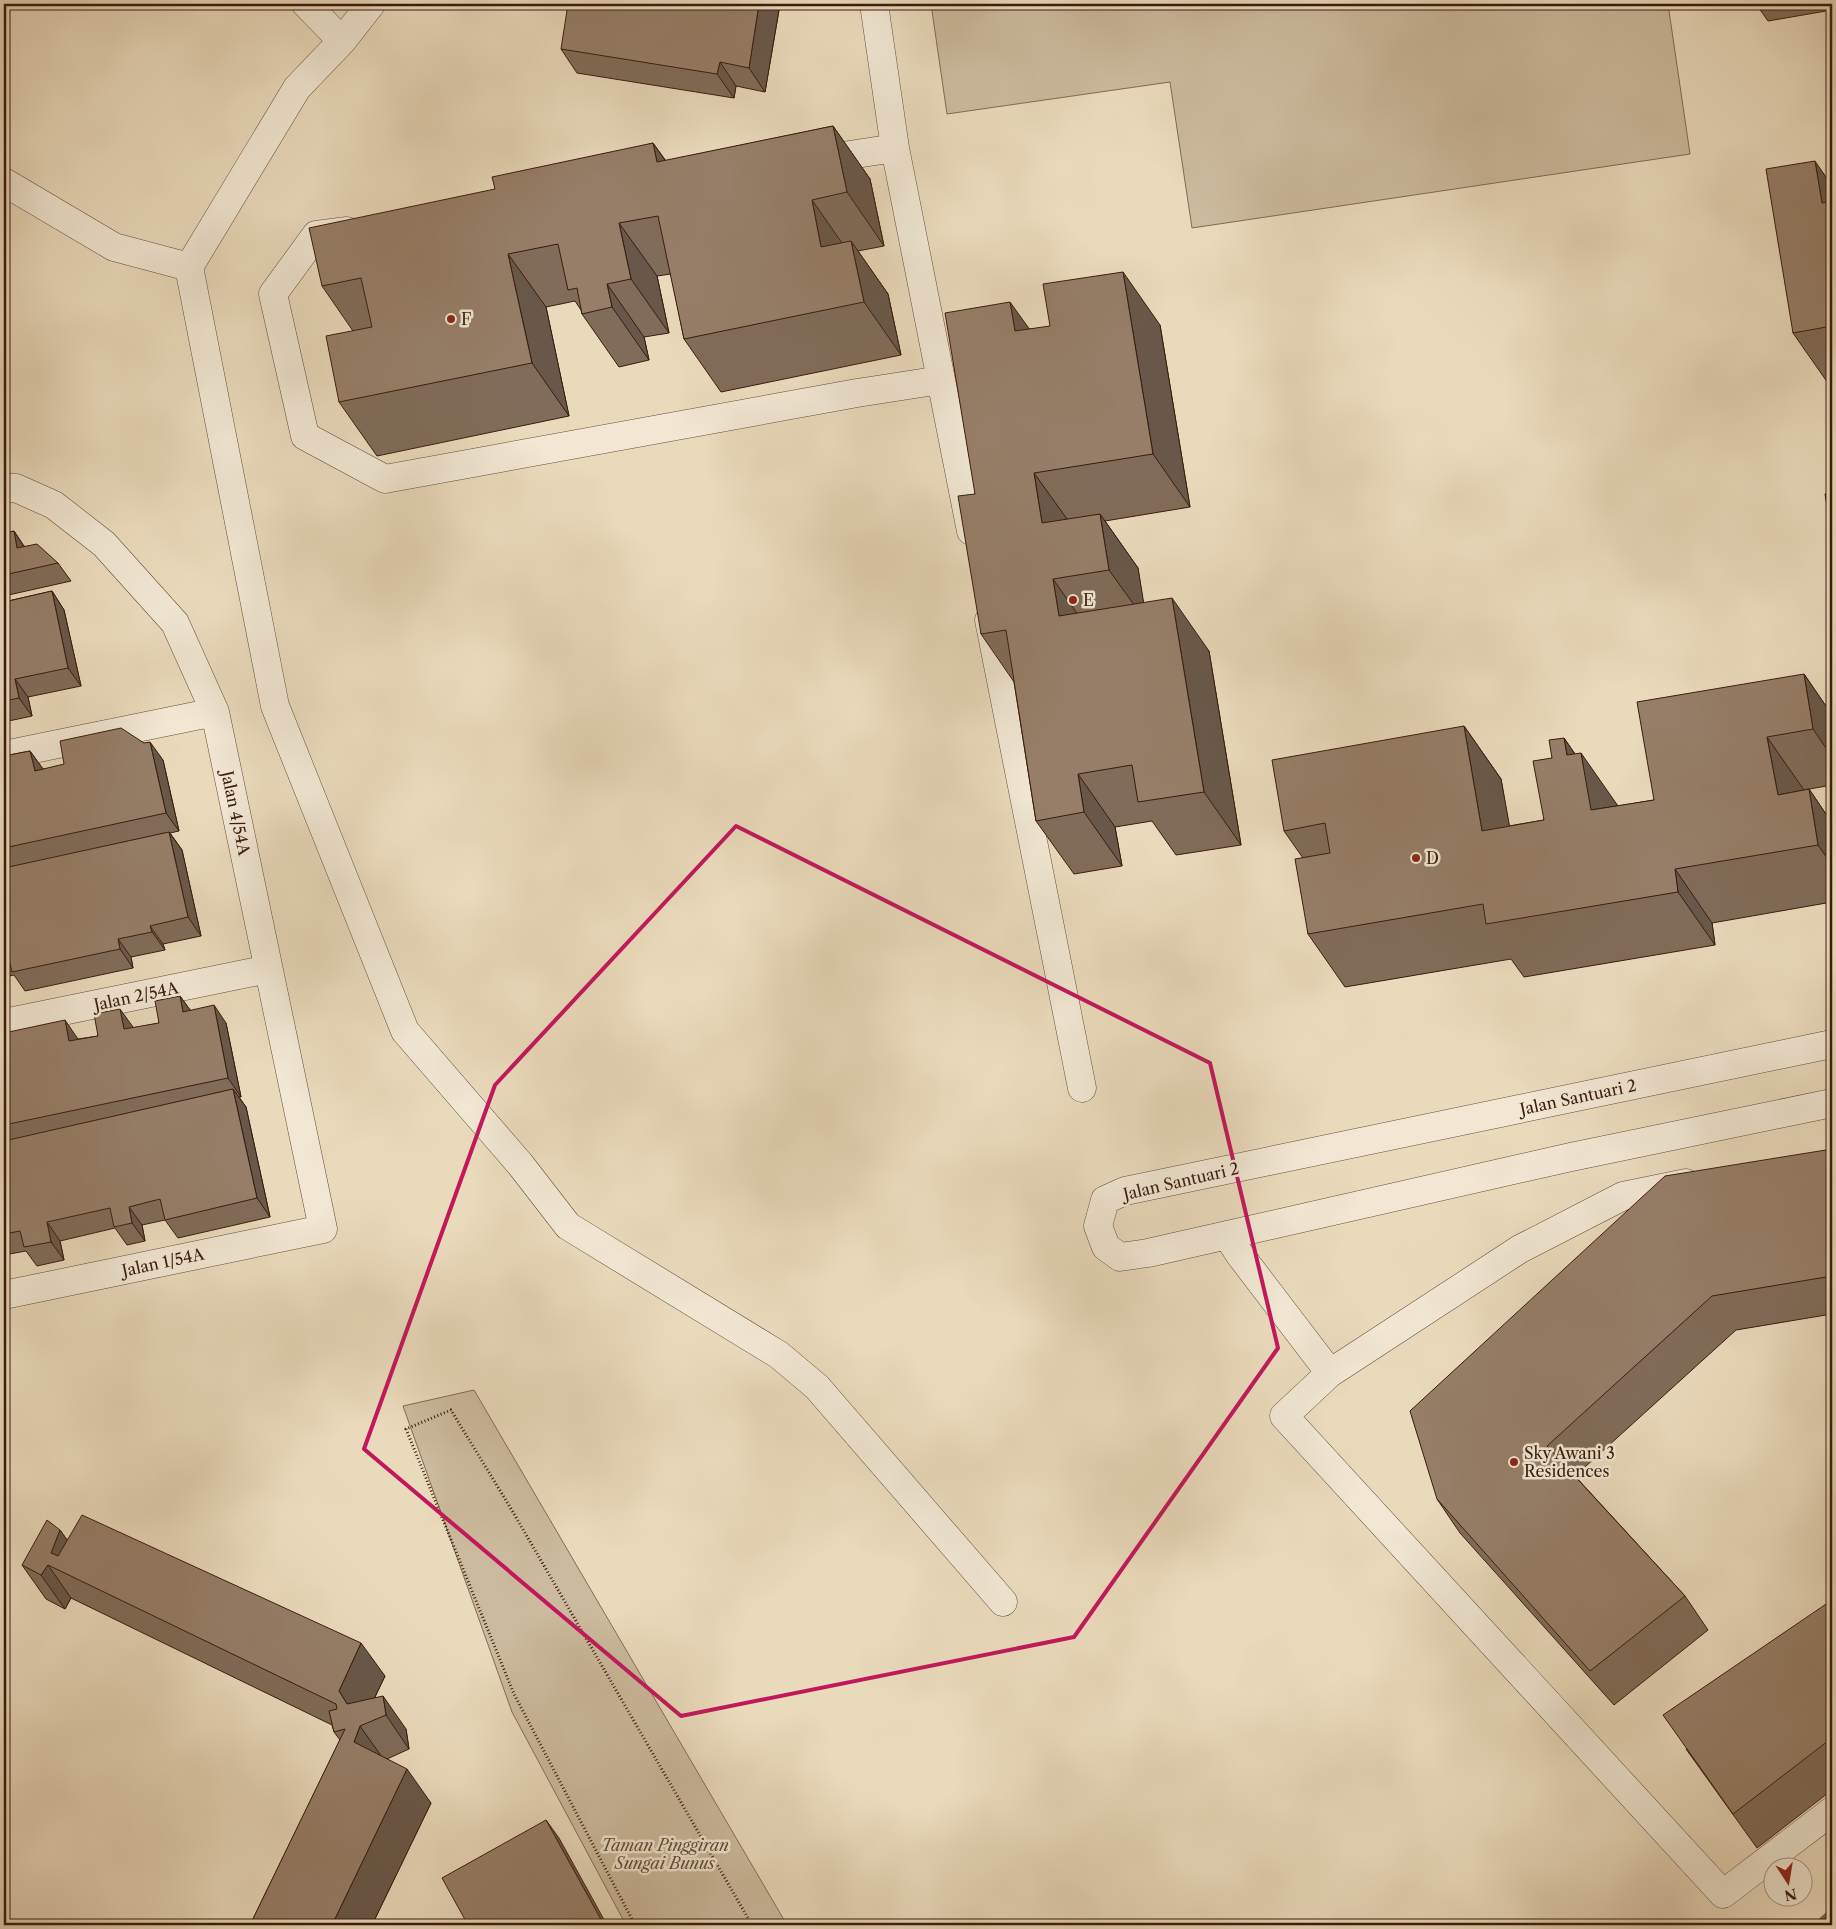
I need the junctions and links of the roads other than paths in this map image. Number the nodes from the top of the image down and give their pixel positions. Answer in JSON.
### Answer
{"nodes":[{"id":1,"x":306,"y":4,"type":"edge"},
{"id":2,"x":372,"y":4,"type":"edge"},
{"id":3,"x":874,"y":4,"type":"edge"},
{"id":4,"x":342,"y":41,"type":"junction"},
{"id":5,"x":895,"y":148,"type":"junction"},
{"id":6,"x":797,"y":163,"type":"edge"},
{"id":7,"x":4,"y":182,"type":"edge"},
{"id":8,"x":375,"y":226,"type":"edge"},
{"id":9,"x":189,"y":267,"type":"junction"},
{"id":10,"x":941,"y":380,"type":"junction"},
{"id":11,"x":4,"y":488,"type":"edge"},
{"id":12,"x":976,"y":556,"type":"edge"},
{"id":13,"x":984,"y":594,"type":"edge"},
{"id":14,"x":215,"y":712,"type":"junction"},
{"id":15,"x":4,"y":755,"type":"edge"},
{"id":16,"x":268,"y":969,"type":"junction"},
{"id":17,"x":4,"y":1023,"type":"edge"},
{"id":18,"x":1832,"y":1044,"type":"edge"},
{"id":19,"x":1082,"y":1088,"type":"dead end"},
{"id":20,"x":1832,"y":1103,"type":"edge"},
{"id":21,"x":1709,"y":1179,"type":"edge"},
{"id":22,"x":323,"y":1229,"type":"joint"},
{"id":23,"x":1227,"y":1235,"type":"junction"},
{"id":24,"x":4,"y":1295,"type":"edge"},
{"id":25,"x":1330,"y":1374,"type":"junction"},
{"id":26,"x":1003,"y":1602,"type":"dead end"},
{"id":27,"x":1832,"y":1811,"type":"edge"}],
"edges":[{"from":1,"to":4,"type":"street"},
{"from":2,"to":4,"type":"street"},
{"from":3,"to":5,"type":"street"},
{"from":4,"to":9,"type":"street"},
{"from":5,"to":6,"type":"street"},
{"from":5,"to":10,"type":"street"},
{"from":7,"to":9,"type":"street"},
{"from":8,"to":10,"type":"street"},
{"from":9,"to":26,"type":"street"},
{"from":10,"to":12,"type":"street"},
{"from":11,"to":14,"type":"street","name":"Jalan 4/54A"},
{"from":13,"to":19,"type":"street"},
{"from":14,"to":15,"type":"street"},
{"from":14,"to":16,"type":"street","name":"Jalan 4/54A"},
{"from":16,"to":17,"type":"street","name":"Jalan 2/54A"},
{"from":16,"to":22,"type":"street","name":"Jalan 4/54A"},
{"from":18,"to":23,"type":"street","name":"Jalan Santuari 2"},
{"from":20,"to":23,"type":"street","name":"Jalan Santuari 2"},
{"from":21,"to":25,"type":"street"},
{"from":22,"to":24,"type":"street","name":"Jalan 1/54A"},
{"from":23,"to":25,"type":"street"},
{"from":25,"to":27,"type":"street"}]}
